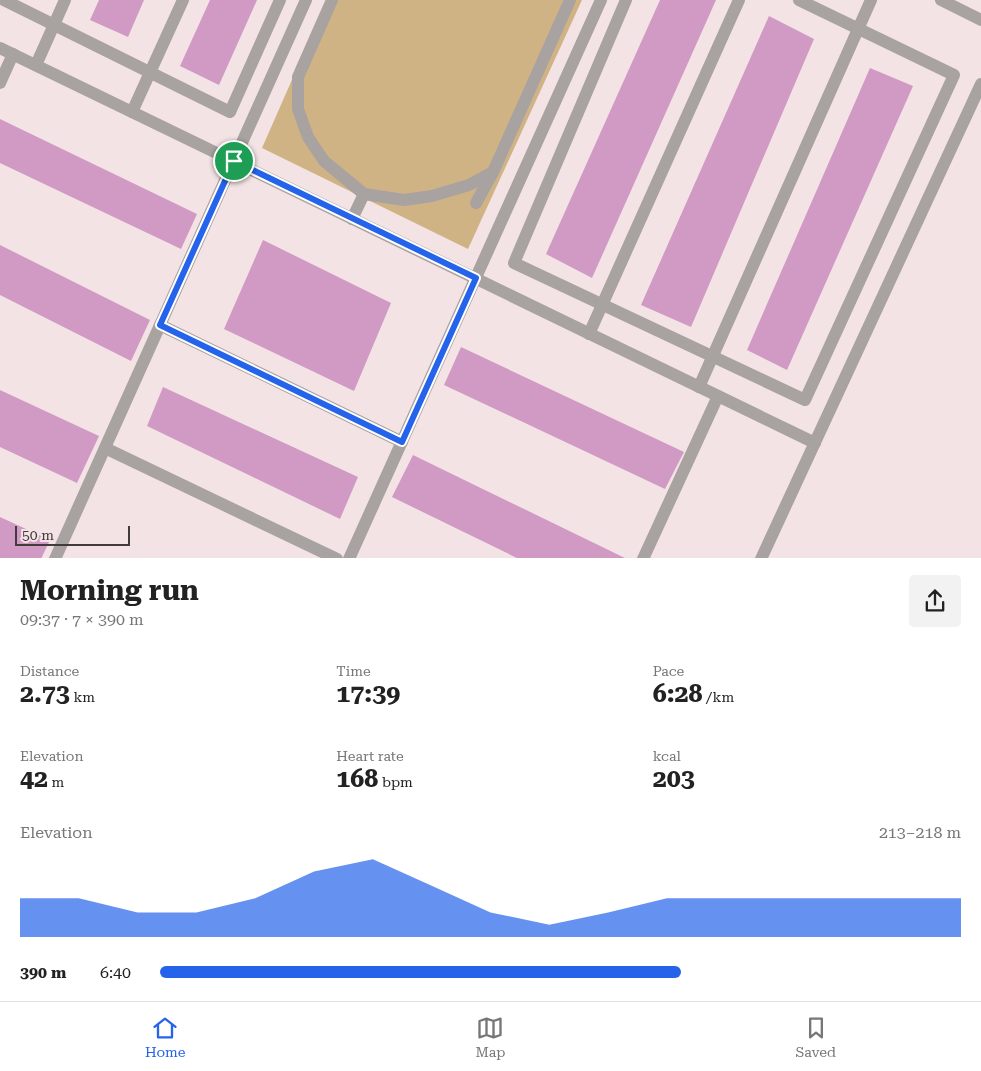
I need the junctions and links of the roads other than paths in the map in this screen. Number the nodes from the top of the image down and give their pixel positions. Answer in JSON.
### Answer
{"nodes":[{"id":1,"x":4,"y":0,"type":"edge"},
{"id":2,"x":65,"y":0,"type":"edge"},
{"id":3,"x":183,"y":0,"type":"edge"},
{"id":4,"x":280,"y":0,"type":"edge"},
{"id":5,"x":306,"y":0,"type":"edge"},
{"id":6,"x":332,"y":0,"type":"edge"},
{"id":7,"x":570,"y":0,"type":"edge"},
{"id":8,"x":601,"y":0,"type":"edge"},
{"id":9,"x":626,"y":0,"type":"edge"},
{"id":10,"x":739,"y":0,"type":"edge"},
{"id":11,"x":800,"y":0,"type":"edge"},
{"id":12,"x":871,"y":0,"type":"edge"},
{"id":13,"x":941,"y":0,"type":"edge"},
{"id":14,"x":981,"y":20,"type":"edge"},
{"id":15,"x":54,"y":24,"type":"junction"},
{"id":16,"x":858,"y":28,"type":"junction"},
{"id":17,"x":0,"y":48,"type":"edge"},
{"id":18,"x":13,"y":54,"type":"junction"},
{"id":19,"x":36,"y":65,"type":"junction"},
{"id":20,"x":150,"y":72,"type":"junction"},
{"id":21,"x":0,"y":83,"type":"edge"},
{"id":22,"x":981,"y":84,"type":"edge"},
{"id":23,"x":132,"y":112,"type":"junction"},
{"id":24,"x":234,"y":161,"type":"junction"},
{"id":25,"x":492,"y":172,"type":"junction"},
{"id":26,"x":364,"y":194,"type":"junction"},
{"id":27,"x":476,"y":203,"type":"dead end"},
{"id":28,"x":352,"y":219,"type":"junction"},
{"id":29,"x":476,"y":278,"type":"junction"},
{"id":30,"x":602,"y":305,"type":"junction"},
{"id":31,"x":160,"y":325,"type":"junction"},
{"id":32,"x":590,"y":334,"type":"junction"},
{"id":33,"x":713,"y":357,"type":"junction"},
{"id":34,"x":699,"y":387,"type":"junction"},
{"id":35,"x":718,"y":396,"type":"junction"},
{"id":36,"x":402,"y":442,"type":"junction"},
{"id":37,"x":815,"y":443,"type":"junction"},
{"id":38,"x":105,"y":448,"type":"junction"},
{"id":39,"x":55,"y":558,"type":"edge"},
{"id":40,"x":337,"y":558,"type":"edge"},
{"id":41,"x":349,"y":558,"type":"edge"},
{"id":42,"x":643,"y":558,"type":"edge"},
{"id":43,"x":761,"y":558,"type":"edge"}],
"edges":[{"from":1,"to":15,"type":"street"},
{"from":2,"to":15,"type":"street"},
{"from":3,"to":20,"type":"street"},
{"from":4,"to":20,"type":"street"},
{"from":5,"to":24,"type":"street"},
{"from":6,"to":26,"type":"street"},
{"from":7,"to":25,"type":"street"},
{"from":8,"to":29,"type":"street"},
{"from":9,"to":30,"type":"street"},
{"from":10,"to":30,"type":"street"},
{"from":11,"to":16,"type":"street"},
{"from":12,"to":16,"type":"street"},
{"from":13,"to":14,"type":"street"},
{"from":15,"to":19,"type":"street"},
{"from":15,"to":20,"type":"street"},
{"from":16,"to":33,"type":"street"},
{"from":16,"to":33,"type":"street"},
{"from":17,"to":18,"type":"street"},
{"from":18,"to":19,"type":"street"},
{"from":18,"to":21,"type":"street"},
{"from":19,"to":23,"type":"street"},
{"from":20,"to":23,"type":"street"},
{"from":22,"to":37,"type":"street"},
{"from":23,"to":24,"type":"street"},
{"from":24,"to":28,"type":"street"},
{"from":24,"to":31,"type":"street"},
{"from":25,"to":26,"type":"street"},
{"from":25,"to":27,"type":"street"},
{"from":26,"to":28,"type":"street"},
{"from":28,"to":29,"type":"street"},
{"from":29,"to":32,"type":"street"},
{"from":29,"to":36,"type":"street"},
{"from":30,"to":32,"type":"street"},
{"from":30,"to":33,"type":"street"},
{"from":31,"to":36,"type":"street"},
{"from":31,"to":38,"type":"street"},
{"from":32,"to":34,"type":"street"},
{"from":33,"to":34,"type":"street"},
{"from":34,"to":35,"type":"street"},
{"from":35,"to":37,"type":"street"},
{"from":35,"to":42,"type":"street"},
{"from":36,"to":41,"type":"street"},
{"from":37,"to":43,"type":"street"},
{"from":38,"to":39,"type":"street"},
{"from":38,"to":40,"type":"street"}]}
